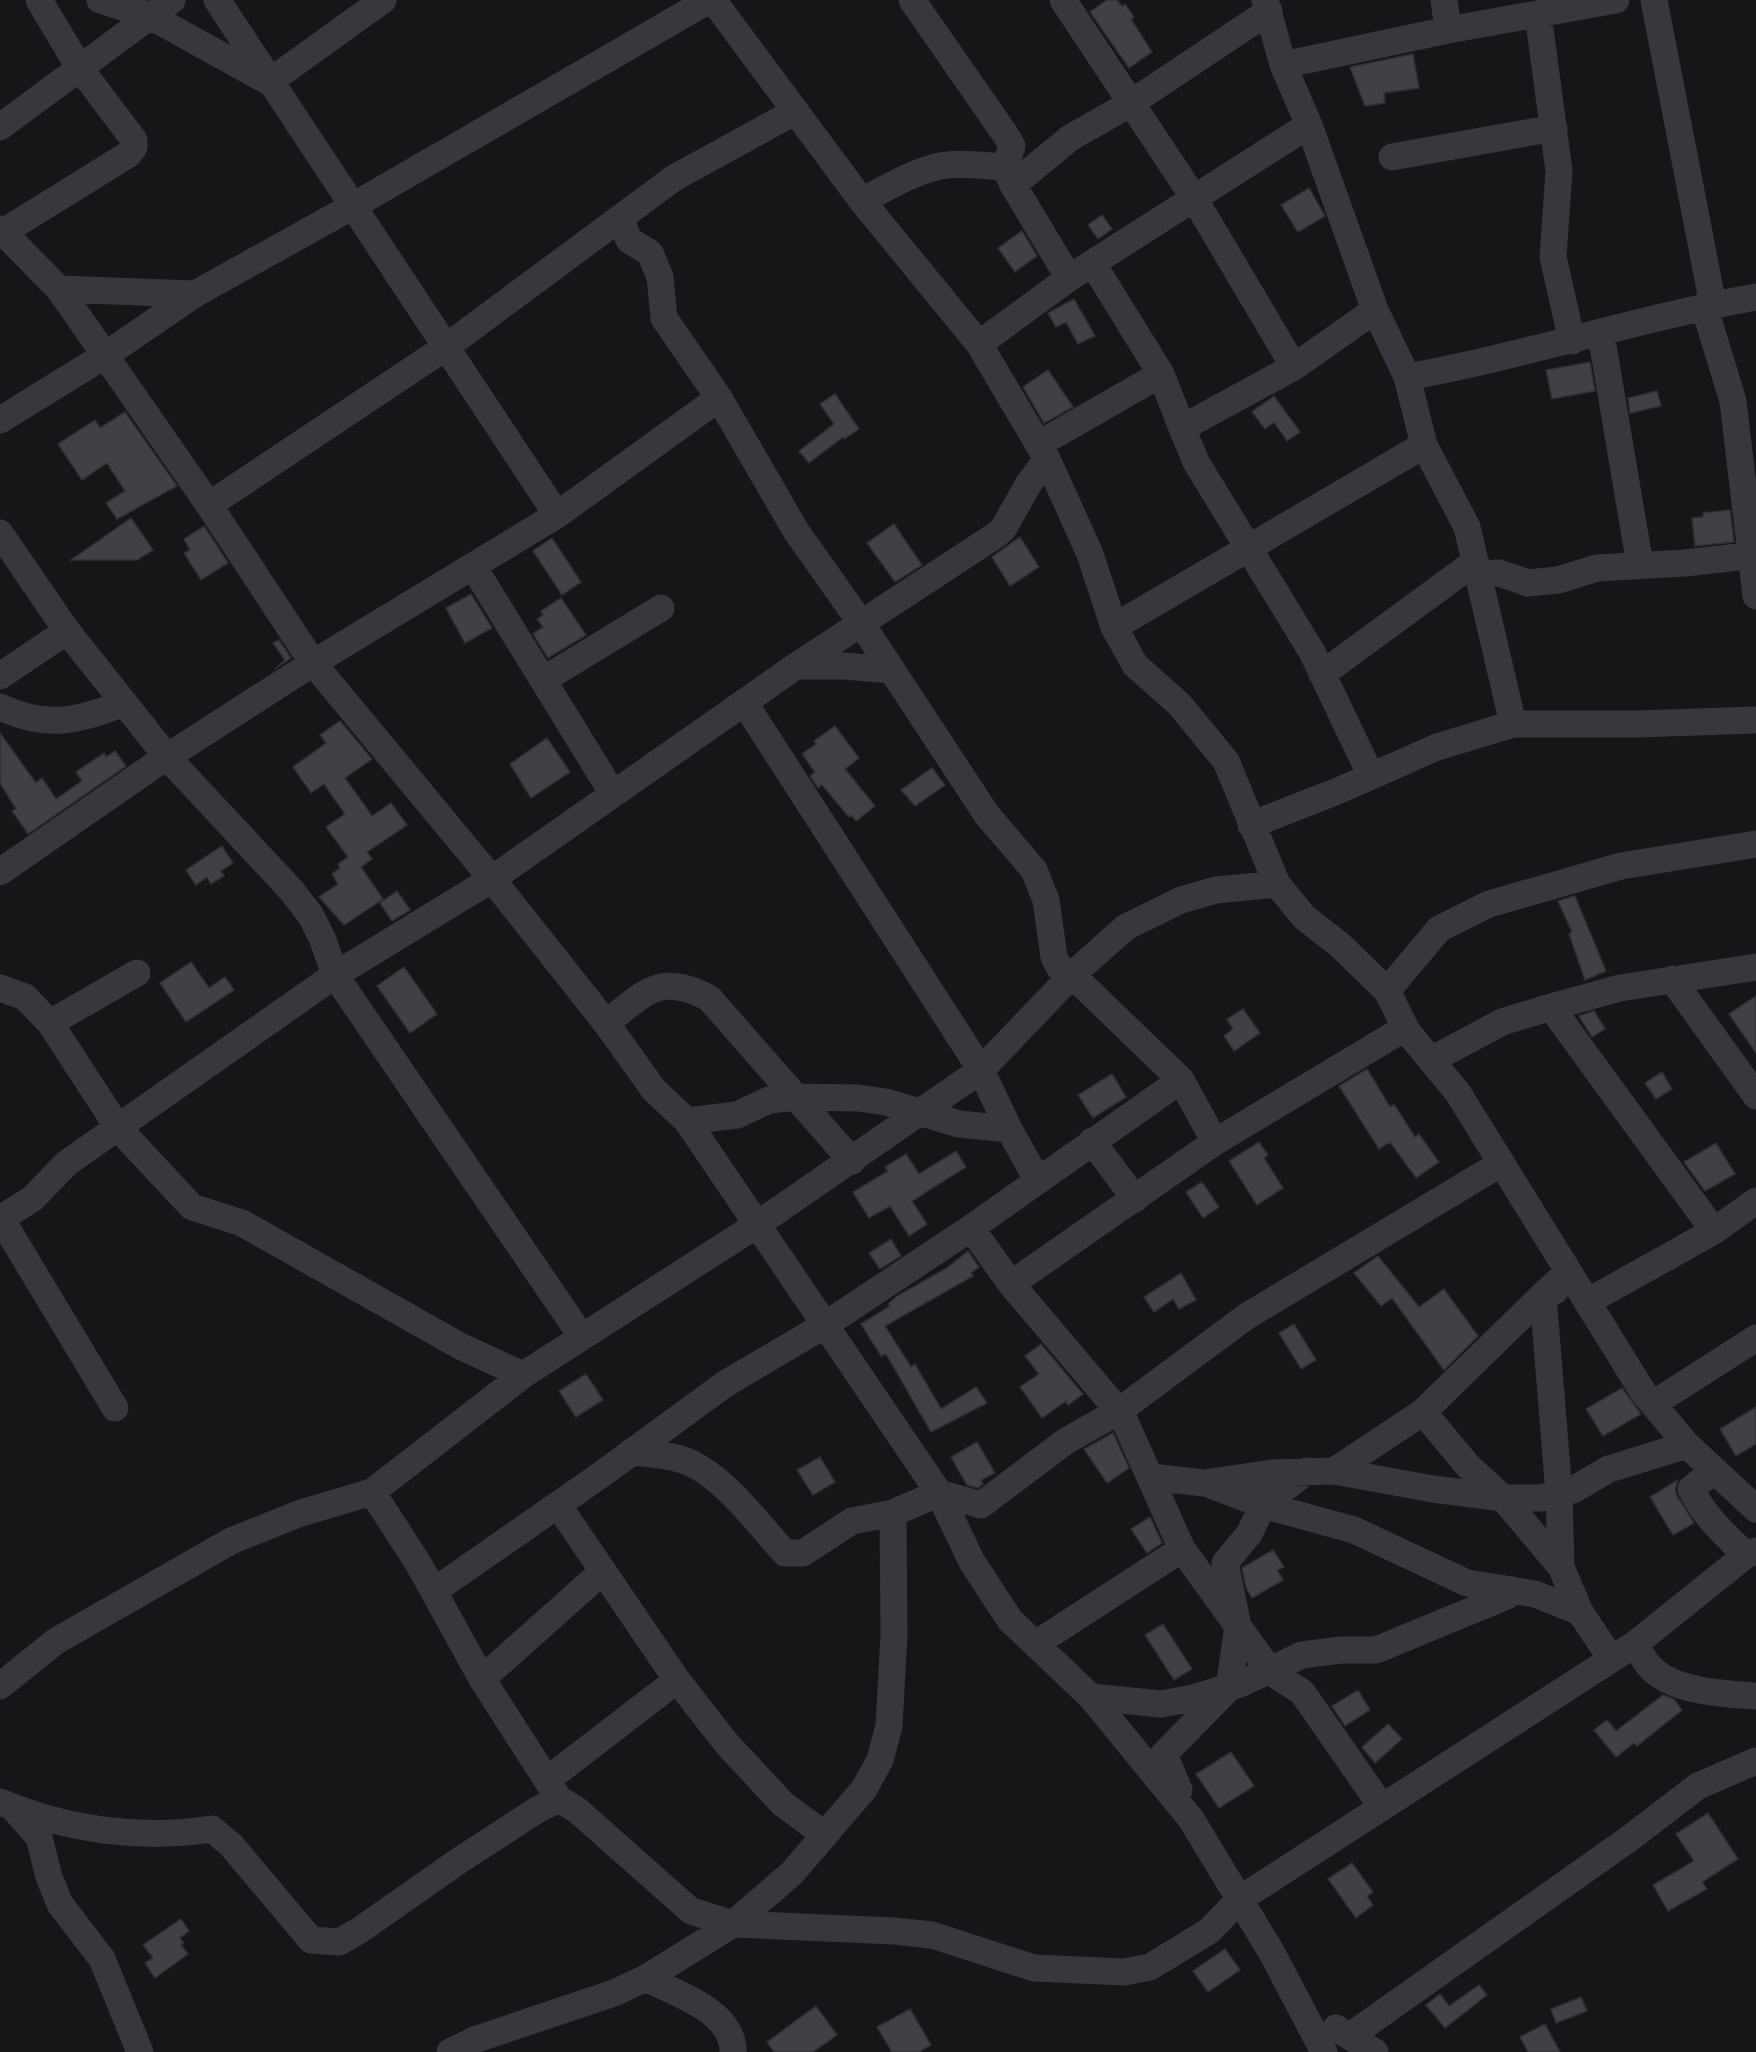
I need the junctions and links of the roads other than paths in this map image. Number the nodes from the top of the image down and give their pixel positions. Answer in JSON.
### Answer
{"nodes":[{"id":1,"x":39,"y":0,"type":"edge"},
{"id":2,"x":100,"y":0,"type":"edge"},
{"id":3,"x":172,"y":0,"type":"edge"},
{"id":4,"x":217,"y":0,"type":"edge"},
{"id":5,"x":383,"y":0,"type":"edge"},
{"id":6,"x":711,"y":0,"type":"edge"},
{"id":7,"x":912,"y":0,"type":"edge"},
{"id":8,"x":1063,"y":0,"type":"edge"},
{"id":9,"x":1444,"y":0,"type":"edge"},
{"id":10,"x":1616,"y":0,"type":"edge"},
{"id":11,"x":1654,"y":0,"type":"edge"},
{"id":12,"x":1267,"y":5,"type":"edge"},
{"id":13,"x":1538,"y":14,"type":"junction"},
{"id":14,"x":150,"y":16,"type":"junction"},
{"id":15,"x":1448,"y":30,"type":"junction"},
{"id":16,"x":1283,"y":65,"type":"junction"},
{"id":17,"x":79,"y":67,"type":"junction"},
{"id":18,"x":269,"y":82,"type":"junction"},
{"id":19,"x":1131,"y":103,"type":"junction"},
{"id":20,"x":796,"y":111,"type":"junction"},
{"id":21,"x":1309,"y":125,"type":"junction"},
{"id":22,"x":0,"y":127,"type":"edge"},
{"id":23,"x":1554,"y":128,"type":"junction"},
{"id":24,"x":1392,"y":157,"type":"dead end"},
{"id":25,"x":1009,"y":176,"type":"junction"},
{"id":26,"x":1194,"y":198,"type":"junction"},
{"id":27,"x":862,"y":201,"type":"junction"},
{"id":28,"x":353,"y":206,"type":"junction"},
{"id":29,"x":621,"y":220,"type":"junction"},
{"id":30,"x":1,"y":232,"type":"edge"},
{"id":31,"x":1093,"y":264,"type":"junction"},
{"id":32,"x":1068,"y":278,"type":"junction"},
{"id":33,"x":59,"y":290,"type":"junction"},
{"id":34,"x":195,"y":294,"type":"junction"},
{"id":35,"x":1756,"y":297,"type":"edge"},
{"id":36,"x":1708,"y":306,"type":"junction"},
{"id":37,"x":1375,"y":310,"type":"junction"},
{"id":38,"x":1601,"y":334,"type":"junction"},
{"id":39,"x":1572,"y":341,"type":"junction"},
{"id":40,"x":979,"y":345,"type":"junction"},
{"id":41,"x":446,"y":347,"type":"junction"},
{"id":42,"x":105,"y":356,"type":"junction"},
{"id":43,"x":1294,"y":367,"type":"junction"},
{"id":44,"x":1161,"y":374,"type":"junction"},
{"id":45,"x":1407,"y":377,"type":"junction"},
{"id":46,"x":719,"y":398,"type":"junction"},
{"id":47,"x":0,"y":420,"type":"edge"},
{"id":48,"x":1182,"y":428,"type":"junction"},
{"id":49,"x":1424,"y":445,"type":"junction"},
{"id":50,"x":1043,"y":452,"type":"junction"},
{"id":51,"x":209,"y":505,"type":"junction"},
{"id":52,"x":557,"y":515,"type":"junction"},
{"id":53,"x":0,"y":533,"type":"edge"},
{"id":54,"x":1248,"y":548,"type":"junction"},
{"id":55,"x":1754,"y":555,"type":"edge"},
{"id":56,"x":1640,"y":565,"type":"junction"},
{"id":57,"x":473,"y":566,"type":"junction"},
{"id":58,"x":1476,"y":568,"type":"junction"},
{"id":59,"x":1756,"y":596,"type":"edge"},
{"id":60,"x":661,"y":608,"type":"dead end"},
{"id":61,"x":861,"y":623,"type":"junction"},
{"id":62,"x":1114,"y":627,"type":"junction"},
{"id":63,"x":67,"y":631,"type":"junction"},
{"id":64,"x":313,"y":663,"type":"junction"},
{"id":65,"x":796,"y":666,"type":"junction"},
{"id":66,"x":892,"y":670,"type":"junction"},
{"id":67,"x":1322,"y":674,"type":"junction"},
{"id":68,"x":0,"y":676,"type":"edge"},
{"id":69,"x":543,"y":680,"type":"junction"},
{"id":70,"x":744,"y":702,"type":"junction"},
{"id":71,"x":124,"y":703,"type":"junction"},
{"id":72,"x":0,"y":707,"type":"edge"},
{"id":73,"x":1756,"y":720,"type":"edge"},
{"id":74,"x":1513,"y":724,"type":"junction"},
{"id":75,"x":166,"y":757,"type":"junction"},
{"id":76,"x":1371,"y":776,"type":"junction"},
{"id":77,"x":613,"y":794,"type":"junction"},
{"id":78,"x":1251,"y":825,"type":"junction"},
{"id":79,"x":1756,"y":844,"type":"edge"},
{"id":80,"x":0,"y":872,"type":"edge"},
{"id":81,"x":492,"y":879,"type":"junction"},
{"id":82,"x":1277,"y":884,"type":"junction"},
{"id":83,"x":1756,"y":967,"type":"edge"},
{"id":84,"x":137,"y":974,"type":"dead end"},
{"id":85,"x":335,"y":975,"type":"junction"},
{"id":86,"x":1072,"y":975,"type":"junction"},
{"id":87,"x":1672,"y":979,"type":"junction"},
{"id":88,"x":0,"y":988,"type":"edge"},
{"id":89,"x":1387,"y":991,"type":"junction"},
{"id":90,"x":1551,"y":1007,"type":"junction"},
{"id":91,"x":50,"y":1023,"type":"junction"},
{"id":92,"x":606,"y":1023,"type":"junction"},
{"id":93,"x":1406,"y":1028,"type":"junction"},
{"id":94,"x":1431,"y":1060,"type":"junction"},
{"id":95,"x":981,"y":1070,"type":"junction"},
{"id":96,"x":1181,"y":1080,"type":"junction"},
{"id":97,"x":1756,"y":1096,"type":"edge"},
{"id":98,"x":798,"y":1097,"type":"junction"},
{"id":99,"x":922,"y":1113,"type":"junction"},
{"id":100,"x":687,"y":1121,"type":"junction"},
{"id":101,"x":118,"y":1129,"type":"junction"},
{"id":102,"x":1009,"y":1129,"type":"junction"},
{"id":103,"x":1092,"y":1141,"type":"junction"},
{"id":104,"x":1215,"y":1142,"type":"junction"},
{"id":105,"x":852,"y":1161,"type":"junction"},
{"id":106,"x":1500,"y":1164,"type":"junction"},
{"id":107,"x":1037,"y":1179,"type":"junction"},
{"id":108,"x":1135,"y":1199,"type":"junction"},
{"id":109,"x":1756,"y":1201,"type":"edge"},
{"id":110,"x":0,"y":1218,"type":"edge"},
{"id":111,"x":758,"y":1224,"type":"junction"},
{"id":112,"x":971,"y":1228,"type":"junction"},
{"id":113,"x":1714,"y":1231,"type":"junction"},
{"id":114,"x":1011,"y":1284,"type":"junction"},
{"id":115,"x":1577,"y":1286,"type":"junction"},
{"id":116,"x":1543,"y":1294,"type":"junction"},
{"id":117,"x":825,"y":1325,"type":"junction"},
{"id":118,"x":582,"y":1337,"type":"junction"},
{"id":119,"x":1756,"y":1338,"type":"edge"},
{"id":120,"x":524,"y":1375,"type":"junction"},
{"id":121,"x":1653,"y":1404,"type":"junction"},
{"id":122,"x":115,"y":1408,"type":"dead end"},
{"id":123,"x":1119,"y":1411,"type":"junction"},
{"id":124,"x":1423,"y":1412,"type":"junction"},
{"id":125,"x":1687,"y":1445,"type":"junction"},
{"id":126,"x":631,"y":1452,"type":"junction"},
{"id":127,"x":1307,"y":1471,"type":"junction"},
{"id":128,"x":1334,"y":1471,"type":"junction"},
{"id":129,"x":1712,"y":1472,"type":"junction"},
{"id":130,"x":1150,"y":1477,"type":"junction"},
{"id":131,"x":1204,"y":1483,"type":"junction"},
{"id":132,"x":372,"y":1492,"type":"junction"},
{"id":133,"x":939,"y":1493,"type":"junction"},
{"id":134,"x":1559,"y":1494,"type":"junction"},
{"id":135,"x":1503,"y":1498,"type":"junction"},
{"id":136,"x":558,"y":1505,"type":"junction"},
{"id":137,"x":1263,"y":1505,"type":"junction"},
{"id":138,"x":1756,"y":1509,"type":"edge"},
{"id":139,"x":893,"y":1513,"type":"junction"},
{"id":140,"x":1182,"y":1549,"type":"junction"},
{"id":141,"x":1751,"y":1553,"type":"edge"},
{"id":142,"x":1561,"y":1567,"type":"junction"},
{"id":143,"x":603,"y":1571,"type":"junction"},
{"id":144,"x":1513,"y":1590,"type":"junction"},
{"id":145,"x":434,"y":1591,"type":"junction"},
{"id":146,"x":1580,"y":1612,"type":"junction"},
{"id":147,"x":1238,"y":1626,"type":"junction"},
{"id":148,"x":1037,"y":1643,"type":"junction"},
{"id":149,"x":1635,"y":1644,"type":"junction"},
{"id":150,"x":1610,"y":1657,"type":"junction"},
{"id":151,"x":1271,"y":1672,"type":"junction"},
{"id":152,"x":482,"y":1679,"type":"junction"},
{"id":153,"x":677,"y":1680,"type":"junction"},
{"id":154,"x":0,"y":1686,"type":"edge"},
{"id":155,"x":1228,"y":1688,"type":"junction"},
{"id":156,"x":1756,"y":1696,"type":"edge"},
{"id":157,"x":1091,"y":1697,"type":"junction"},
{"id":158,"x":1756,"y":1761,"type":"edge"},
{"id":159,"x":553,"y":1789,"type":"junction"},
{"id":160,"x":6,"y":1804,"type":"edge"},
{"id":161,"x":1382,"y":1807,"type":"junction"},
{"id":162,"x":1191,"y":1819,"type":"junction"},
{"id":163,"x":825,"y":1835,"type":"junction"},
{"id":164,"x":1240,"y":1899,"type":"junction"},
{"id":165,"x":732,"y":1924,"type":"junction"},
{"id":166,"x":646,"y":1978,"type":"junction"},
{"id":167,"x":1303,"y":2011,"type":"junction"},
{"id":168,"x":1350,"y":2036,"type":"junction"},
{"id":169,"x":481,"y":2046,"type":"edge"},
{"id":170,"x":140,"y":2052,"type":"edge"},
{"id":171,"x":450,"y":2052,"type":"edge"},
{"id":172,"x":733,"y":2052,"type":"edge"},
{"id":173,"x":1324,"y":2052,"type":"edge"},
{"id":174,"x":1375,"y":2052,"type":"edge"}],
"edges":[{"from":1,"to":17,"type":"street"},
{"from":2,"to":14,"type":"street"},
{"from":3,"to":14,"type":"street"},
{"from":4,"to":18,"type":"street"},
{"from":5,"to":18,"type":"street"},
{"from":6,"to":20,"type":"street"},
{"from":6,"to":28,"type":"street"},
{"from":7,"to":25,"type":"street"},
{"from":8,"to":19,"type":"street"},
{"from":9,"to":15,"type":"street"},
{"from":10,"to":13,"type":"street"},
{"from":11,"to":36,"type":"street"},
{"from":12,"to":16,"type":"street"},
{"from":12,"to":19,"type":"street"},
{"from":13,"to":15,"type":"street"},
{"from":13,"to":23,"type":"street"},
{"from":14,"to":17,"type":"street"},
{"from":14,"to":18,"type":"street"},
{"from":15,"to":16,"type":"street"},
{"from":16,"to":21,"type":"street"},
{"from":17,"to":22,"type":"street"},
{"from":17,"to":30,"type":"street"},
{"from":18,"to":28,"type":"street"},
{"from":19,"to":25,"type":"street"},
{"from":19,"to":26,"type":"street"},
{"from":20,"to":27,"type":"street"},
{"from":20,"to":29,"type":"street"},
{"from":21,"to":26,"type":"street"},
{"from":21,"to":37,"type":"street"},
{"from":23,"to":24,"type":"street"},
{"from":23,"to":39,"type":"street"},
{"from":25,"to":27,"type":"street"},
{"from":25,"to":32,"type":"street"},
{"from":26,"to":31,"type":"street"},
{"from":26,"to":43,"type":"street"},
{"from":27,"to":40,"type":"street"},
{"from":28,"to":34,"type":"street"},
{"from":28,"to":41,"type":"street"},
{"from":29,"to":41,"type":"street"},
{"from":29,"to":46,"type":"street"},
{"from":30,"to":33,"type":"street"},
{"from":31,"to":32,"type":"street"},
{"from":31,"to":44,"type":"street"},
{"from":32,"to":40,"type":"street"},
{"from":33,"to":34,"type":"street"},
{"from":33,"to":42,"type":"street"},
{"from":34,"to":42,"type":"street"},
{"from":35,"to":36,"type":"street"},
{"from":36,"to":38,"type":"street"},
{"from":36,"to":55,"type":"street"},
{"from":37,"to":43,"type":"street"},
{"from":37,"to":45,"type":"street"},
{"from":38,"to":39,"type":"street"},
{"from":38,"to":56,"type":"street"},
{"from":39,"to":45,"type":"street"},
{"from":40,"to":50,"type":"street"},
{"from":41,"to":51,"type":"street"},
{"from":41,"to":52,"type":"street"},
{"from":42,"to":47,"type":"street"},
{"from":42,"to":51,"type":"street"},
{"from":43,"to":48,"type":"street"},
{"from":44,"to":48,"type":"street"},
{"from":44,"to":50,"type":"street"},
{"from":45,"to":49,"type":"street"},
{"from":46,"to":52,"type":"street"},
{"from":46,"to":61,"type":"street"},
{"from":48,"to":54,"type":"street"},
{"from":49,"to":54,"type":"street"},
{"from":49,"to":58,"type":"street"},
{"from":50,"to":61,"type":"street"},
{"from":50,"to":62,"type":"street"},
{"from":51,"to":64,"type":"street"},
{"from":52,"to":57,"type":"street"},
{"from":53,"to":63,"type":"street"},
{"from":54,"to":62,"type":"street"},
{"from":54,"to":67,"type":"street"},
{"from":55,"to":56,"type":"street"},
{"from":55,"to":59,"type":"street"},
{"from":56,"to":58,"type":"street"},
{"from":57,"to":64,"type":"street"},
{"from":57,"to":69,"type":"street"},
{"from":58,"to":67,"type":"street"},
{"from":58,"to":74,"type":"street"},
{"from":60,"to":69,"type":"street"},
{"from":61,"to":65,"type":"street"},
{"from":61,"to":66,"type":"street"},
{"from":62,"to":78,"type":"street"},
{"from":63,"to":68,"type":"street"},
{"from":63,"to":71,"type":"street"},
{"from":64,"to":75,"type":"street"},
{"from":64,"to":81,"type":"street"},
{"from":65,"to":66,"type":"street"},
{"from":65,"to":70,"type":"street"},
{"from":66,"to":86,"type":"street"},
{"from":67,"to":76,"type":"street"},
{"from":69,"to":77,"type":"street"},
{"from":70,"to":77,"type":"street"},
{"from":70,"to":95,"type":"street"},
{"from":71,"to":72,"type":"street"},
{"from":71,"to":75,"type":"street"},
{"from":73,"to":74,"type":"street"},
{"from":74,"to":76,"type":"street"},
{"from":75,"to":80,"type":"street"},
{"from":75,"to":85,"type":"street"},
{"from":76,"to":78,"type":"street"},
{"from":77,"to":81,"type":"street"},
{"from":78,"to":82,"type":"street"},
{"from":79,"to":89,"type":"street"},
{"from":81,"to":85,"type":"street"},
{"from":81,"to":92,"type":"street"},
{"from":82,"to":86,"type":"street"},
{"from":82,"to":89,"type":"street"},
{"from":83,"to":87,"type":"street"},
{"from":84,"to":91,"type":"street"},
{"from":85,"to":101,"type":"street"},
{"from":85,"to":118,"type":"street"},
{"from":86,"to":95,"type":"street"},
{"from":86,"to":96,"type":"street"},
{"from":87,"to":90,"type":"street"},
{"from":87,"to":97,"type":"street"},
{"from":88,"to":91,"type":"street"},
{"from":89,"to":93,"type":"street"},
{"from":90,"to":94,"type":"street"},
{"from":90,"to":113,"type":"street"},
{"from":91,"to":101,"type":"street"},
{"from":92,"to":98,"type":"street"},
{"from":92,"to":100,"type":"street"},
{"from":93,"to":94,"type":"street"},
{"from":93,"to":104,"type":"street"},
{"from":94,"to":106,"type":"street"},
{"from":95,"to":99,"type":"street"},
{"from":95,"to":102,"type":"street"},
{"from":96,"to":103,"type":"street"},
{"from":96,"to":104,"type":"street"},
{"from":98,"to":99,"type":"street"},
{"from":98,"to":100,"type":"street"},
{"from":98,"to":105,"type":"street"},
{"from":99,"to":102,"type":"street"},
{"from":99,"to":105,"type":"street"},
{"from":100,"to":111,"type":"street"},
{"from":101,"to":110,"type":"street"},
{"from":101,"to":120,"type":"street"},
{"from":102,"to":107,"type":"street"},
{"from":103,"to":107,"type":"street"},
{"from":103,"to":108,"type":"street"},
{"from":104,"to":108,"type":"street"},
{"from":105,"to":111,"type":"street"},
{"from":106,"to":115,"type":"street"},
{"from":106,"to":123,"type":"street"},
{"from":107,"to":112,"type":"street"},
{"from":108,"to":114,"type":"street"},
{"from":109,"to":113,"type":"street"},
{"from":110,"to":122,"type":"street"},
{"from":111,"to":117,"type":"street"},
{"from":111,"to":118,"type":"street"},
{"from":112,"to":114,"type":"street"},
{"from":112,"to":117,"type":"street"},
{"from":113,"to":115,"type":"street"},
{"from":114,"to":123,"type":"street"},
{"from":115,"to":116,"type":"street"},
{"from":115,"to":121,"type":"street"},
{"from":116,"to":124,"type":"street"},
{"from":116,"to":134,"type":"street"},
{"from":117,"to":126,"type":"street"},
{"from":117,"to":133,"type":"street"},
{"from":118,"to":120,"type":"street"},
{"from":119,"to":121,"type":"street"},
{"from":120,"to":132,"type":"street"},
{"from":121,"to":125,"type":"street"},
{"from":123,"to":130,"type":"street"},
{"from":123,"to":133,"type":"street"},
{"from":124,"to":128,"type":"street"},
{"from":124,"to":135,"type":"street"},
{"from":125,"to":129,"type":"street"},
{"from":125,"to":134,"type":"street"},
{"from":126,"to":136,"type":"street"},
{"from":126,"to":139,"type":"street"},
{"from":127,"to":128,"type":"street"},
{"from":127,"to":131,"type":"street"},
{"from":127,"to":137,"type":"street"},
{"from":128,"to":135,"type":"street"},
{"from":129,"to":138,"type":"street"},
{"from":129,"to":141,"type":"street"},
{"from":130,"to":131,"type":"street"},
{"from":130,"to":140,"type":"street"},
{"from":131,"to":137,"type":"street"},
{"from":132,"to":145,"type":"street"},
{"from":132,"to":154,"type":"street"},
{"from":133,"to":139,"type":"street"},
{"from":133,"to":148,"type":"street"},
{"from":134,"to":135,"type":"street"},
{"from":134,"to":142,"type":"street"},
{"from":135,"to":142,"type":"street"},
{"from":136,"to":143,"type":"street"},
{"from":136,"to":145,"type":"street"},
{"from":137,"to":144,"type":"street"},
{"from":137,"to":147,"type":"street"},
{"from":139,"to":163,"type":"street"},
{"from":140,"to":147,"type":"street"},
{"from":140,"to":148,"type":"street"},
{"from":141,"to":149,"type":"street"},
{"from":142,"to":146,"type":"street"},
{"from":143,"to":152,"type":"street"},
{"from":143,"to":153,"type":"street"},
{"from":144,"to":146,"type":"street"},
{"from":144,"to":151,"type":"street"},
{"from":145,"to":152,"type":"street"},
{"from":146,"to":150,"type":"street"},
{"from":147,"to":151,"type":"street"},
{"from":147,"to":155,"type":"street"},
{"from":148,"to":157,"type":"street"},
{"from":149,"to":150,"type":"street"},
{"from":149,"to":156,"type":"street"},
{"from":150,"to":161,"type":"street"},
{"from":151,"to":155,"type":"street"},
{"from":151,"to":161,"type":"street"},
{"from":152,"to":159,"type":"street"},
{"from":153,"to":159,"type":"street"},
{"from":153,"to":163,"type":"street"},
{"from":155,"to":157,"type":"street"},
{"from":155,"to":162,"type":"street"},
{"from":157,"to":162,"type":"street"},
{"from":158,"to":168,"type":"street"},
{"from":159,"to":160,"type":"street"},
{"from":159,"to":165,"type":"street"},
{"from":160,"to":170,"type":"street"},
{"from":161,"to":164,"type":"street"},
{"from":162,"to":164,"type":"street"},
{"from":163,"to":165,"type":"street"},
{"from":164,"to":165,"type":"street"},
{"from":164,"to":167,"type":"street"},
{"from":165,"to":166,"type":"street"},
{"from":166,"to":169,"type":"street"},
{"from":166,"to":172,"type":"street"},
{"from":167,"to":168,"type":"street"},
{"from":167,"to":173,"type":"street"},
{"from":168,"to":174,"type":"street"},
{"from":169,"to":171,"type":"street"}]}
